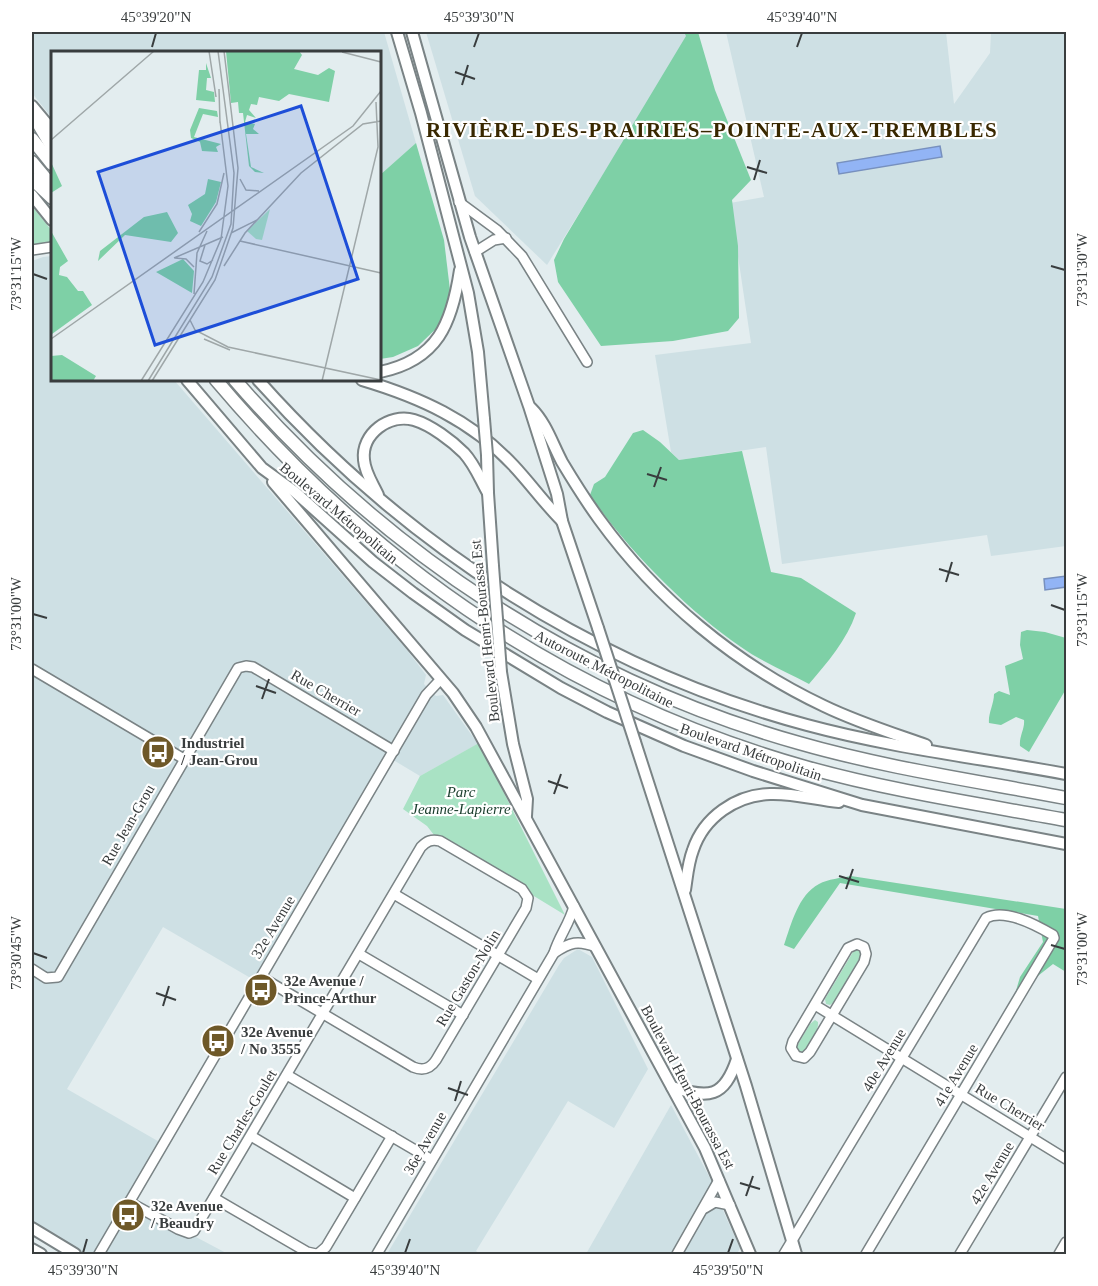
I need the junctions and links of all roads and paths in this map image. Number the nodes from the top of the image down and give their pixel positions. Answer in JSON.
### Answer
{"nodes":[{"id":1,"x":397,"y":32,"type":"edge"},
{"id":2,"x":412,"y":32,"type":"edge"},
{"id":3,"x":32,"y":106,"type":"edge"},
{"id":4,"x":32,"y":113,"type":"edge"},
{"id":5,"x":51,"y":129,"type":"edge"},
{"id":6,"x":32,"y":139,"type":"edge"},
{"id":7,"x":51,"y":145,"type":"edge"},
{"id":8,"x":32,"y":162,"type":"edge"},
{"id":9,"x":51,"y":163,"type":"edge"},
{"id":10,"x":32,"y":179,"type":"edge"},
{"id":11,"x":51,"y":185,"type":"edge"},
{"id":12,"x":32,"y":195,"type":"edge"},
{"id":13,"x":51,"y":197,"type":"edge"},
{"id":14,"x":459,"y":202,"type":"junction"},
{"id":15,"x":51,"y":219,"type":"edge"},
{"id":16,"x":506,"y":238,"type":"junction"},
{"id":17,"x":454,"y":241,"type":"junction"},
{"id":18,"x":51,"y":247,"type":"edge"},
{"id":19,"x":32,"y":250,"type":"edge"},
{"id":20,"x":475,"y":252,"type":"junction"},
{"id":21,"x":460,"y":267,"type":"junction"},
{"id":22,"x":587,"y":362,"type":"dead end"},
{"id":23,"x":381,"y":372,"type":"edge"},
{"id":24,"x":188,"y":381,"type":"edge"},
{"id":25,"x":217,"y":381,"type":"edge"},
{"id":26,"x":236,"y":381,"type":"edge"},
{"id":27,"x":259,"y":381,"type":"edge"},
{"id":28,"x":365,"y":381,"type":"edge"},
{"id":29,"x":529,"y":406,"type":"junction"},
{"id":30,"x":262,"y":468,"type":"junction"},
{"id":31,"x":488,"y":493,"type":"junction"},
{"id":32,"x":381,"y":500,"type":"junction"},
{"id":33,"x":562,"y":521,"type":"junction"},
{"id":34,"x":242,"y":666,"type":"joint"},
{"id":35,"x":32,"y":669,"type":"edge"},
{"id":36,"x":441,"y":679,"type":"junction"},
{"id":37,"x":394,"y":751,"type":"junction"},
{"id":38,"x":952,"y":753,"type":"junction"},
{"id":39,"x":183,"y":759,"type":"junction"},
{"id":40,"x":1066,"y":774,"type":"edge"},
{"id":41,"x":1066,"y":798,"type":"edge"},
{"id":42,"x":862,"y":805,"type":"junction"},
{"id":43,"x":526,"y":816,"type":"junction"},
{"id":44,"x":1066,"y":820,"type":"edge"},
{"id":45,"x":1066,"y":844,"type":"edge"},
{"id":46,"x":394,"y":894,"type":"junction"},
{"id":47,"x":684,"y":894,"type":"junction"},
{"id":48,"x":528,"y":898,"type":"joint"},
{"id":49,"x":574,"y":906,"type":"junction"},
{"id":50,"x":1028,"y":921,"type":"joint"},
{"id":51,"x":596,"y":947,"type":"junction"},
{"id":52,"x":554,"y":953,"type":"junction"},
{"id":53,"x":359,"y":954,"type":"junction"},
{"id":54,"x":498,"y":956,"type":"junction"},
{"id":55,"x":32,"y":969,"type":"edge"},
{"id":56,"x":261,"y":977,"type":"junction"},
{"id":57,"x":538,"y":979,"type":"junction"},
{"id":58,"x":815,"y":1005,"type":"junction"},
{"id":59,"x":324,"y":1013,"type":"junction"},
{"id":60,"x":463,"y":1015,"type":"junction"},
{"id":61,"x":831,"y":1017,"type":"junction"},
{"id":62,"x":737,"y":1059,"type":"junction"},
{"id":63,"x":902,"y":1059,"type":"junction"},
{"id":64,"x":287,"y":1075,"type":"junction"},
{"id":65,"x":1066,"y":1077,"type":"edge"},
{"id":66,"x":672,"y":1087,"type":"junction"},
{"id":67,"x":961,"y":1095,"type":"junction"},
{"id":68,"x":251,"y":1136,"type":"junction"},
{"id":69,"x":392,"y":1136,"type":"junction"},
{"id":70,"x":1031,"y":1138,"type":"junction"},
{"id":71,"x":1066,"y":1159,"type":"edge"},
{"id":72,"x":432,"y":1160,"type":"junction"},
{"id":73,"x":719,"y":1180,"type":"junction"},
{"id":74,"x":355,"y":1197,"type":"junction"},
{"id":75,"x":214,"y":1198,"type":"junction"},
{"id":76,"x":129,"y":1202,"type":"junction"},
{"id":77,"x":730,"y":1205,"type":"junction"},
{"id":78,"x":705,"y":1208,"type":"junction"},
{"id":79,"x":32,"y":1229,"type":"edge"},
{"id":80,"x":792,"y":1241,"type":"junction"},
{"id":81,"x":1066,"y":1242,"type":"edge"},
{"id":82,"x":32,"y":1249,"type":"edge"},
{"id":83,"x":41,"y":1254,"type":"edge"},
{"id":84,"x":75,"y":1254,"type":"edge"},
{"id":85,"x":99,"y":1254,"type":"edge"},
{"id":86,"x":317,"y":1254,"type":"edge"},
{"id":87,"x":377,"y":1254,"type":"edge"},
{"id":88,"x":677,"y":1254,"type":"edge"},
{"id":89,"x":750,"y":1254,"type":"edge"},
{"id":90,"x":784,"y":1254,"type":"edge"},
{"id":91,"x":796,"y":1254,"type":"edge"},
{"id":92,"x":867,"y":1254,"type":"edge"},
{"id":93,"x":960,"y":1254,"type":"edge"},
{"id":94,"x":1059,"y":1254,"type":"edge"}],
"edges":[{"from":1,"to":17,"type":"main road","name":"Boulevard Henri-Bourassa Est"},
{"from":2,"to":14,"type":"main road"},
{"from":3,"to":5,"type":"main road"},
{"from":4,"to":7,"type":"highway"},
{"from":6,"to":9,"type":"highway"},
{"from":8,"to":11,"type":"highway"},
{"from":10,"to":13,"type":"highway"},
{"from":12,"to":15,"type":"main road"},
{"from":14,"to":16,"type":"street"},
{"from":14,"to":20,"type":"main road"},
{"from":16,"to":20,"type":"street"},
{"from":16,"to":22,"type":"street"},
{"from":17,"to":20,"type":"main road"},
{"from":17,"to":21,"type":"main road","name":"Boulevard Henri-Bourassa Est"},
{"from":18,"to":19,"type":"street"},
{"from":20,"to":29,"type":"main road"},
{"from":21,"to":23,"type":"main road"},
{"from":21,"to":31,"type":"main road","name":"Boulevard Henri-Bourassa Est","bridge":true},
{"from":24,"to":30,"type":"main road","name":"Boulevard Métropolitain"},
{"from":25,"to":44,"type":"highway","name":"Autoroute Métropolitaine"},
{"from":26,"to":41,"type":"highway","name":"Autoroute Métropolitaine"},
{"from":27,"to":32,"type":"main road"},
{"from":28,"to":33,"type":"main road"},
{"from":29,"to":33,"type":"main road"},
{"from":29,"to":38,"type":"main road"},
{"from":30,"to":36,"type":"main road"},
{"from":30,"to":42,"type":"main road","name":"Boulevard Métropolitain"},
{"from":31,"to":32,"type":"main road"},
{"from":31,"to":43,"type":"main road","name":"Boulevard Henri-Bourassa Est","bridge":true},
{"from":32,"to":38,"type":"main road"},
{"from":33,"to":47,"type":"main road","bridge":true},
{"from":34,"to":37,"type":"street","name":"Rue Cherrier"},
{"from":34,"to":39,"type":"street","name":"Rue Jean-Grou"},
{"from":35,"to":39,"type":"street"},
{"from":36,"to":37,"type":"street","name":"32e Avenue"},
{"from":36,"to":43,"type":"main road"},
{"from":37,"to":56,"type":"street","name":"32e Avenue"},
{"from":38,"to":40,"type":"main road"},
{"from":39,"to":55,"type":"street","name":"Rue Jean-Grou"},
{"from":42,"to":45,"type":"main road","name":"Boulevard Métropolitain"},
{"from":42,"to":47,"type":"main road"},
{"from":43,"to":49,"type":"main road","name":"Boulevard Henri-Bourassa Est"},
{"from":46,"to":48,"type":"street","name":"Rue Charles-Goulet"},
{"from":46,"to":53,"type":"street","name":"Rue Charles-Goulet"},
{"from":46,"to":54,"type":"street"},
{"from":47,"to":62,"type":"main road"},
{"from":48,"to":54,"type":"street","name":"Rue Gaston-Nolin"},
{"from":49,"to":51,"type":"main road","name":"Boulevard Henri-Bourassa Est"},
{"from":49,"to":52,"type":"street","name":"36e Avenue"},
{"from":50,"to":63,"type":"street","name":"40e Avenue"},
{"from":50,"to":67,"type":"street","name":"41e Avenue"},
{"from":51,"to":52,"type":"street"},
{"from":51,"to":66,"type":"main road","name":"Boulevard Henri-Bourassa Est"},
{"from":52,"to":57,"type":"street","name":"36e Avenue"},
{"from":53,"to":59,"type":"street","name":"Rue Charles-Goulet"},
{"from":53,"to":60,"type":"street"},
{"from":54,"to":57,"type":"street"},
{"from":54,"to":60,"type":"street","name":"Rue Gaston-Nolin"},
{"from":56,"to":59,"type":"street"},
{"from":56,"to":76,"type":"street","name":"32e Avenue"},
{"from":57,"to":72,"type":"street","name":"36e Avenue"},
{"from":58,"to":61,"type":"street","name":"Rue Cherrier"},
{"from":58,"to":61,"type":"street"},
{"from":58,"to":61,"type":"street"},
{"from":59,"to":60,"type":"street","name":"Rue Gaston-Nolin"},
{"from":59,"to":64,"type":"street","name":"Rue Charles-Goulet"},
{"from":61,"to":63,"type":"street","name":"Rue Cherrier"},
{"from":62,"to":66,"type":"main road"},
{"from":62,"to":80,"type":"main road"},
{"from":63,"to":67,"type":"street","name":"Rue Cherrier"},
{"from":63,"to":80,"type":"street","name":"40e Avenue"},
{"from":64,"to":68,"type":"street","name":"Rue Charles-Goulet"},
{"from":64,"to":69,"type":"street"},
{"from":65,"to":70,"type":"street","name":"42e Avenue"},
{"from":66,"to":73,"type":"main road","name":"Boulevard Henri-Bourassa Est"},
{"from":67,"to":70,"type":"street","name":"Rue Cherrier"},
{"from":67,"to":92,"type":"street","name":"41e Avenue"},
{"from":68,"to":74,"type":"street"},
{"from":68,"to":75,"type":"street","name":"Rue Charles-Goulet"},
{"from":69,"to":72,"type":"street"},
{"from":69,"to":74,"type":"street"},
{"from":70,"to":71,"type":"street","name":"Rue Cherrier"},
{"from":70,"to":93,"type":"street","name":"42e Avenue"},
{"from":72,"to":87,"type":"street","name":"36e Avenue"},
{"from":73,"to":77,"type":"main road","name":"Boulevard Henri-Bourassa Est"},
{"from":73,"to":78,"type":"street"},
{"from":74,"to":86,"type":"street"},
{"from":75,"to":76,"type":"street","name":"Rue Charles-Goulet"},
{"from":75,"to":86,"type":"street"},
{"from":76,"to":85,"type":"street","name":"32e Avenue"},
{"from":77,"to":78,"type":"street"},
{"from":77,"to":89,"type":"main road","name":"Boulevard Henri-Bourassa Est"},
{"from":78,"to":88,"type":"street"},
{"from":79,"to":84,"type":"main road"},
{"from":80,"to":90,"type":"street","name":"40e Avenue"},
{"from":80,"to":91,"type":"main road"},
{"from":81,"to":94,"type":"street"},
{"from":82,"to":83,"type":"main road"}]}
